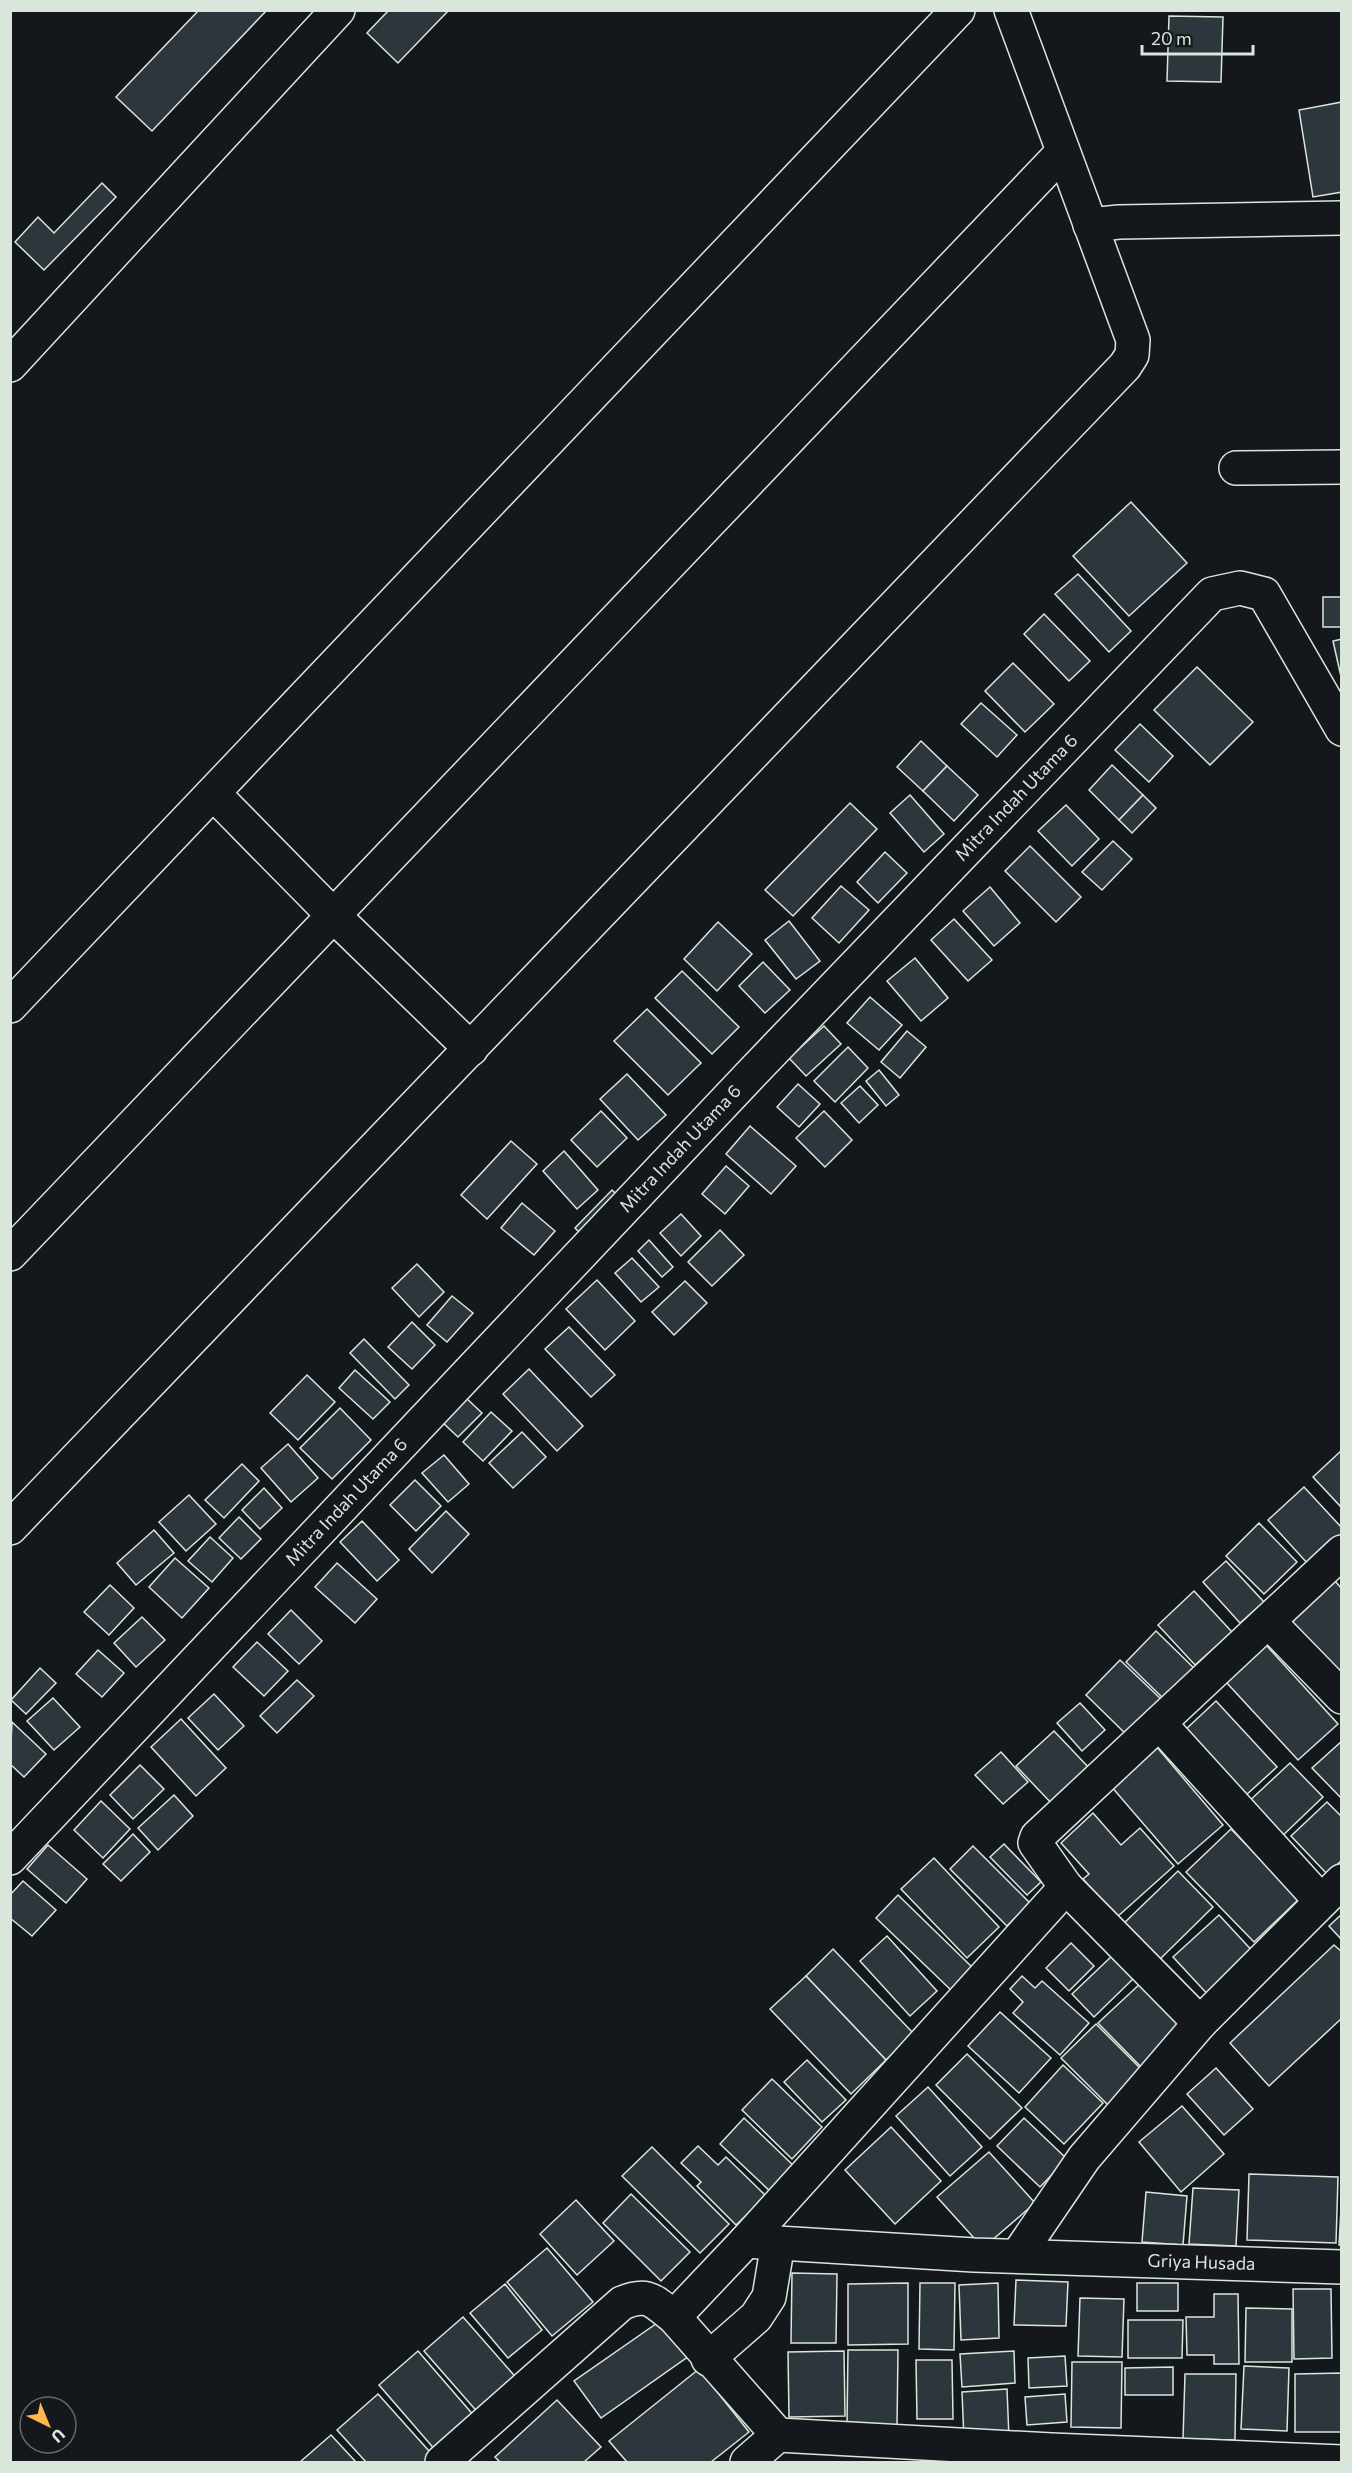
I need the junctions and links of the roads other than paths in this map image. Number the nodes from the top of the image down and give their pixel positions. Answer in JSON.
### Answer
{"nodes":[{"id":1,"x":338,"y":10,"type":"edge"},
{"id":2,"x":958,"y":10,"type":"edge"},
{"id":3,"x":1011,"y":10,"type":"edge"},
{"id":4,"x":1062,"y":153,"type":"junction"},
{"id":5,"x":1341,"y":218,"type":"edge"},
{"id":6,"x":1090,"y":225,"type":"junction"},
{"id":7,"x":10,"y":365,"type":"edge"},
{"id":8,"x":1341,"y":467,"type":"edge"},
{"id":9,"x":1236,"y":468,"type":"dead end"},
{"id":10,"x":1341,"y":729,"type":"edge"},
{"id":11,"x":213,"y":793,"type":"junction"},
{"id":12,"x":333,"y":916,"type":"junction"},
{"id":13,"x":10,"y":1006,"type":"edge"},
{"id":14,"x":471,"y":1049,"type":"junction"},
{"id":15,"x":10,"y":1254,"type":"edge"},
{"id":16,"x":10,"y":1528,"type":"edge"},
{"id":17,"x":1341,"y":1552,"type":"edge"},
{"id":18,"x":1269,"y":1622,"type":"junction"},
{"id":19,"x":1341,"y":1697,"type":"edge"},
{"id":20,"x":1159,"y":1724,"type":"junction"},
{"id":21,"x":10,"y":1858,"type":"edge"},
{"id":22,"x":1066,"y":1887,"type":"junction"},
{"id":23,"x":1331,"y":1891,"type":"edge"},
{"id":24,"x":1200,"y":2023,"type":"junction"},
{"id":25,"x":746,"y":2241,"type":"junction"},
{"id":26,"x":778,"y":2243,"type":"junction"},
{"id":27,"x":1018,"y":2255,"type":"junction"},
{"id":28,"x":1341,"y":2267,"type":"edge"},
{"id":29,"x":674,"y":2317,"type":"junction"},
{"id":30,"x":708,"y":2359,"type":"junction"},
{"id":31,"x":778,"y":2435,"type":"junction"},
{"id":32,"x":1341,"y":2462,"type":"edge"},
{"id":33,"x":442,"y":2463,"type":"edge"},
{"id":34,"x":747,"y":2463,"type":"edge"}],
"edges":[{"from":1,"to":7,"type":"street"},
{"from":2,"to":11,"type":"street"},
{"from":3,"to":4,"type":"street"},
{"from":4,"to":6,"type":"street"},
{"from":4,"to":12,"type":"street"},
{"from":5,"to":6,"type":"street"},
{"from":6,"to":14,"type":"street"},
{"from":8,"to":9,"type":"street"},
{"from":10,"to":21,"type":"street","name":"Mitra Indah Utama 6"},
{"from":11,"to":12,"type":"street"},
{"from":11,"to":13,"type":"street"},
{"from":12,"to":14,"type":"street"},
{"from":12,"to":15,"type":"street"},
{"from":14,"to":16,"type":"street"},
{"from":17,"to":18,"type":"street"},
{"from":18,"to":19,"type":"street"},
{"from":18,"to":20,"type":"street"},
{"from":20,"to":22,"type":"street"},
{"from":20,"to":23,"type":"street"},
{"from":22,"to":24,"type":"street"},
{"from":22,"to":25,"type":"street"},
{"from":23,"to":24,"type":"street"},
{"from":24,"to":27,"type":"street"},
{"from":25,"to":26,"type":"street","name":"Griya Husada"},
{"from":25,"to":29,"type":"street"},
{"from":26,"to":27,"type":"street","name":"Griya Husada"},
{"from":26,"to":30,"type":"street"},
{"from":27,"to":28,"type":"street","name":"Griya Husada"},
{"from":29,"to":30,"type":"street"},
{"from":29,"to":33,"type":"street"},
{"from":30,"to":31,"type":"street"},
{"from":31,"to":32,"type":"street"},
{"from":31,"to":34,"type":"street"}]}
